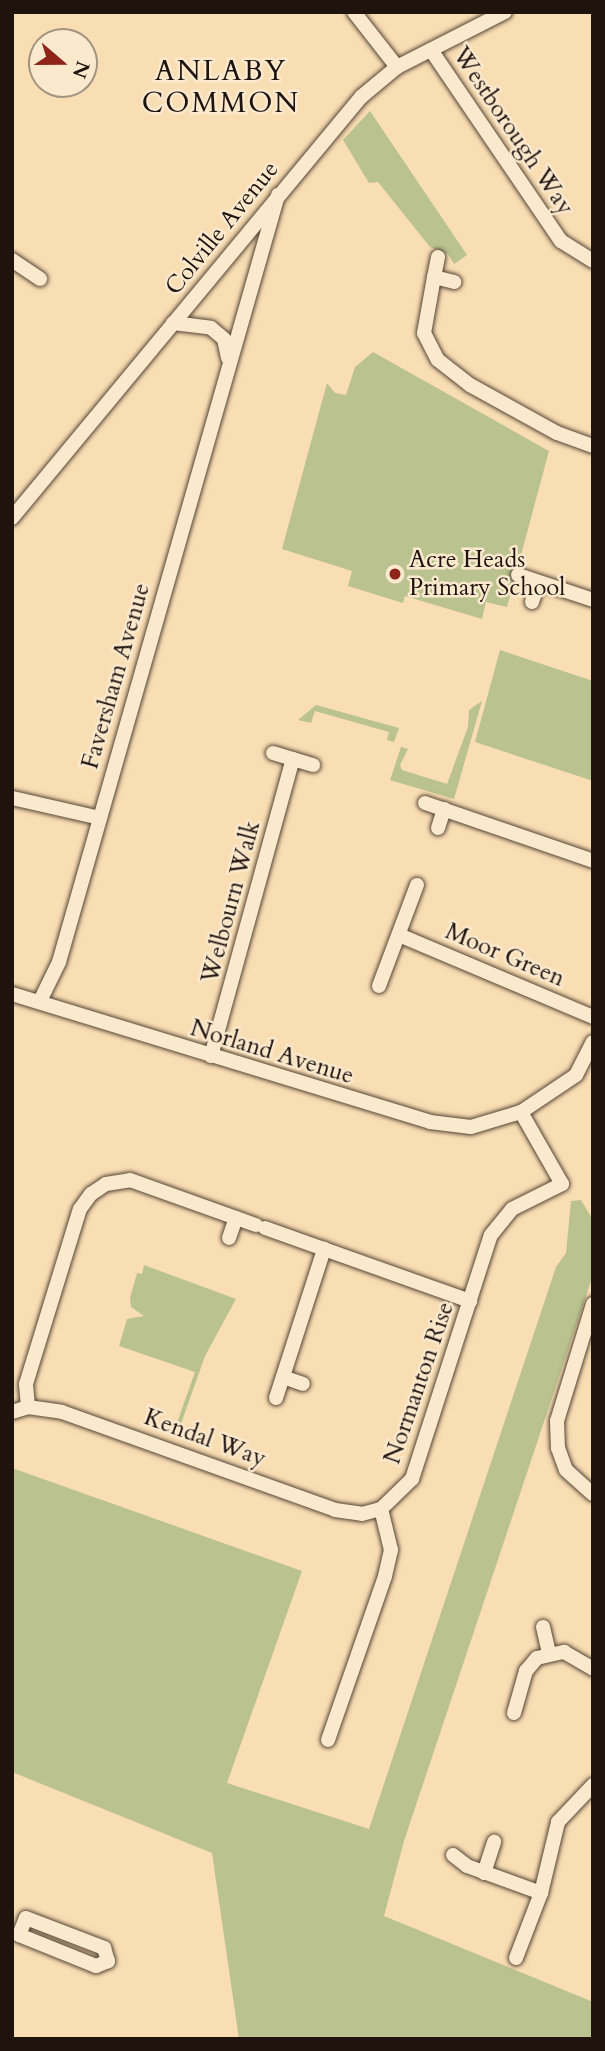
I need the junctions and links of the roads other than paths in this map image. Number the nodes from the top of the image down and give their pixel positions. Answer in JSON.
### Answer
{"nodes":[{"id":1,"x":354,"y":12,"type":"edge"},
{"id":2,"x":505,"y":12,"type":"edge"},
{"id":3,"x":431,"y":50,"type":"junction"},
{"id":4,"x":397,"y":67,"type":"junction"},
{"id":5,"x":278,"y":195,"type":"junction"},
{"id":6,"x":438,"y":257,"type":"dead end"},
{"id":7,"x":12,"y":260,"type":"edge"},
{"id":8,"x":593,"y":261,"type":"edge"},
{"id":9,"x":434,"y":277,"type":"junction"},
{"id":10,"x":40,"y":279,"type":"dead end"},
{"id":11,"x":454,"y":282,"type":"dead end"},
{"id":12,"x":173,"y":323,"type":"junction"},
{"id":13,"x":229,"y":360,"type":"junction"},
{"id":14,"x":593,"y":446,"type":"edge"},
{"id":15,"x":12,"y":518,"type":"edge"},
{"id":16,"x":518,"y":575,"type":"dead end"},
{"id":17,"x":538,"y":583,"type":"junction"},
{"id":18,"x":593,"y":600,"type":"edge"},
{"id":19,"x":532,"y":602,"type":"dead end"},
{"id":20,"x":273,"y":752,"type":"dead end"},
{"id":21,"x":293,"y":759,"type":"junction"},
{"id":22,"x":313,"y":765,"type":"dead end"},
{"id":23,"x":12,"y":798,"type":"edge"},
{"id":24,"x":425,"y":803,"type":"dead end"},
{"id":25,"x":444,"y":810,"type":"junction"},
{"id":26,"x":100,"y":818,"type":"junction"},
{"id":27,"x":438,"y":828,"type":"dead end"},
{"id":28,"x":593,"y":861,"type":"edge"},
{"id":29,"x":417,"y":885,"type":"dead end"},
{"id":30,"x":399,"y":935,"type":"junction"},
{"id":31,"x":379,"y":986,"type":"dead end"},
{"id":32,"x":12,"y":994,"type":"edge"},
{"id":33,"x":40,"y":1001,"type":"junction"},
{"id":34,"x":593,"y":1017,"type":"edge"},
{"id":35,"x":593,"y":1042,"type":"edge"},
{"id":36,"x":211,"y":1056,"type":"junction"},
{"id":37,"x":521,"y":1112,"type":"junction"},
{"id":38,"x":236,"y":1218,"type":"junction"},
{"id":39,"x":229,"y":1238,"type":"dead end"},
{"id":40,"x":324,"y":1250,"type":"junction"},
{"id":41,"x":470,"y":1301,"type":"junction"},
{"id":42,"x":591,"y":1312,"type":"edge"},
{"id":43,"x":283,"y":1377,"type":"junction"},
{"id":44,"x":303,"y":1384,"type":"dead end"},
{"id":45,"x":276,"y":1398,"type":"dead end"},
{"id":46,"x":28,"y":1407,"type":"junction"},
{"id":47,"x":12,"y":1412,"type":"edge"},
{"id":48,"x":593,"y":1494,"type":"edge"},
{"id":49,"x":381,"y":1509,"type":"junction"},
{"id":50,"x":543,"y":1627,"type":"dead end"},
{"id":51,"x":549,"y":1652,"type":"junction"},
{"id":52,"x":593,"y":1669,"type":"edge"},
{"id":53,"x":514,"y":1713,"type":"dead end"},
{"id":54,"x":328,"y":1740,"type":"dead end"},
{"id":55,"x":593,"y":1786,"type":"edge"},
{"id":56,"x":494,"y":1842,"type":"dead end"},
{"id":57,"x":453,"y":1855,"type":"dead end"},
{"id":58,"x":484,"y":1873,"type":"junction"},
{"id":59,"x":541,"y":1893,"type":"junction"},
{"id":60,"x":18,"y":1925,"type":"edge"},
{"id":61,"x":516,"y":1958,"type":"dead end"}],
"edges":[{"from":1,"to":4,"type":"street"},
{"from":2,"to":3,"type":"street","name":"Colville Avenue"},
{"from":3,"to":4,"type":"street","name":"Colville Avenue"},
{"from":3,"to":8,"type":"street","name":"Westborough Way"},
{"from":4,"to":5,"type":"street","name":"Colville Avenue"},
{"from":5,"to":12,"type":"street","name":"Colville Avenue"},
{"from":5,"to":13,"type":"street","name":"Faversham Avenue"},
{"from":6,"to":9,"type":"street"},
{"from":7,"to":10,"type":"street"},
{"from":9,"to":11,"type":"street"},
{"from":9,"to":14,"type":"street"},
{"from":12,"to":13,"type":"street"},
{"from":12,"to":15,"type":"street","name":"Colville Avenue"},
{"from":13,"to":26,"type":"street","name":"Faversham Avenue"},
{"from":16,"to":17,"type":"street"},
{"from":17,"to":18,"type":"street"},
{"from":17,"to":19,"type":"street"},
{"from":20,"to":21,"type":"street"},
{"from":21,"to":22,"type":"street"},
{"from":21,"to":36,"type":"street","name":"Welbourn Walk"},
{"from":23,"to":26,"type":"street"},
{"from":24,"to":25,"type":"street"},
{"from":25,"to":27,"type":"street"},
{"from":25,"to":28,"type":"street"},
{"from":26,"to":33,"type":"street","name":"Faversham Avenue"},
{"from":29,"to":30,"type":"street"},
{"from":30,"to":31,"type":"street"},
{"from":30,"to":34,"type":"street","name":"Moor Green"},
{"from":32,"to":33,"type":"street","name":"Norland Avenue"},
{"from":33,"to":36,"type":"street","name":"Norland Avenue"},
{"from":35,"to":37,"type":"street"},
{"from":36,"to":37,"type":"street","name":"Norland Avenue"},
{"from":37,"to":41,"type":"street","name":"Normanton Rise"},
{"from":38,"to":39,"type":"street"},
{"from":38,"to":40,"type":"street"},
{"from":38,"to":46,"type":"street"},
{"from":40,"to":41,"type":"street"},
{"from":40,"to":43,"type":"street"},
{"from":41,"to":49,"type":"street","name":"Normanton Rise"},
{"from":42,"to":48,"type":"street"},
{"from":43,"to":44,"type":"street"},
{"from":43,"to":45,"type":"street"},
{"from":46,"to":47,"type":"street","name":"Kendal Way"},
{"from":46,"to":49,"type":"street","name":"Kendal Way"},
{"from":49,"to":54,"type":"street"},
{"from":50,"to":51,"type":"street"},
{"from":51,"to":52,"type":"street"},
{"from":51,"to":53,"type":"street"},
{"from":55,"to":59,"type":"street"},
{"from":56,"to":58,"type":"street"},
{"from":57,"to":58,"type":"street"},
{"from":58,"to":59,"type":"street"},
{"from":59,"to":61,"type":"street"},
{"from":60,"to":60,"type":"street"}]}
